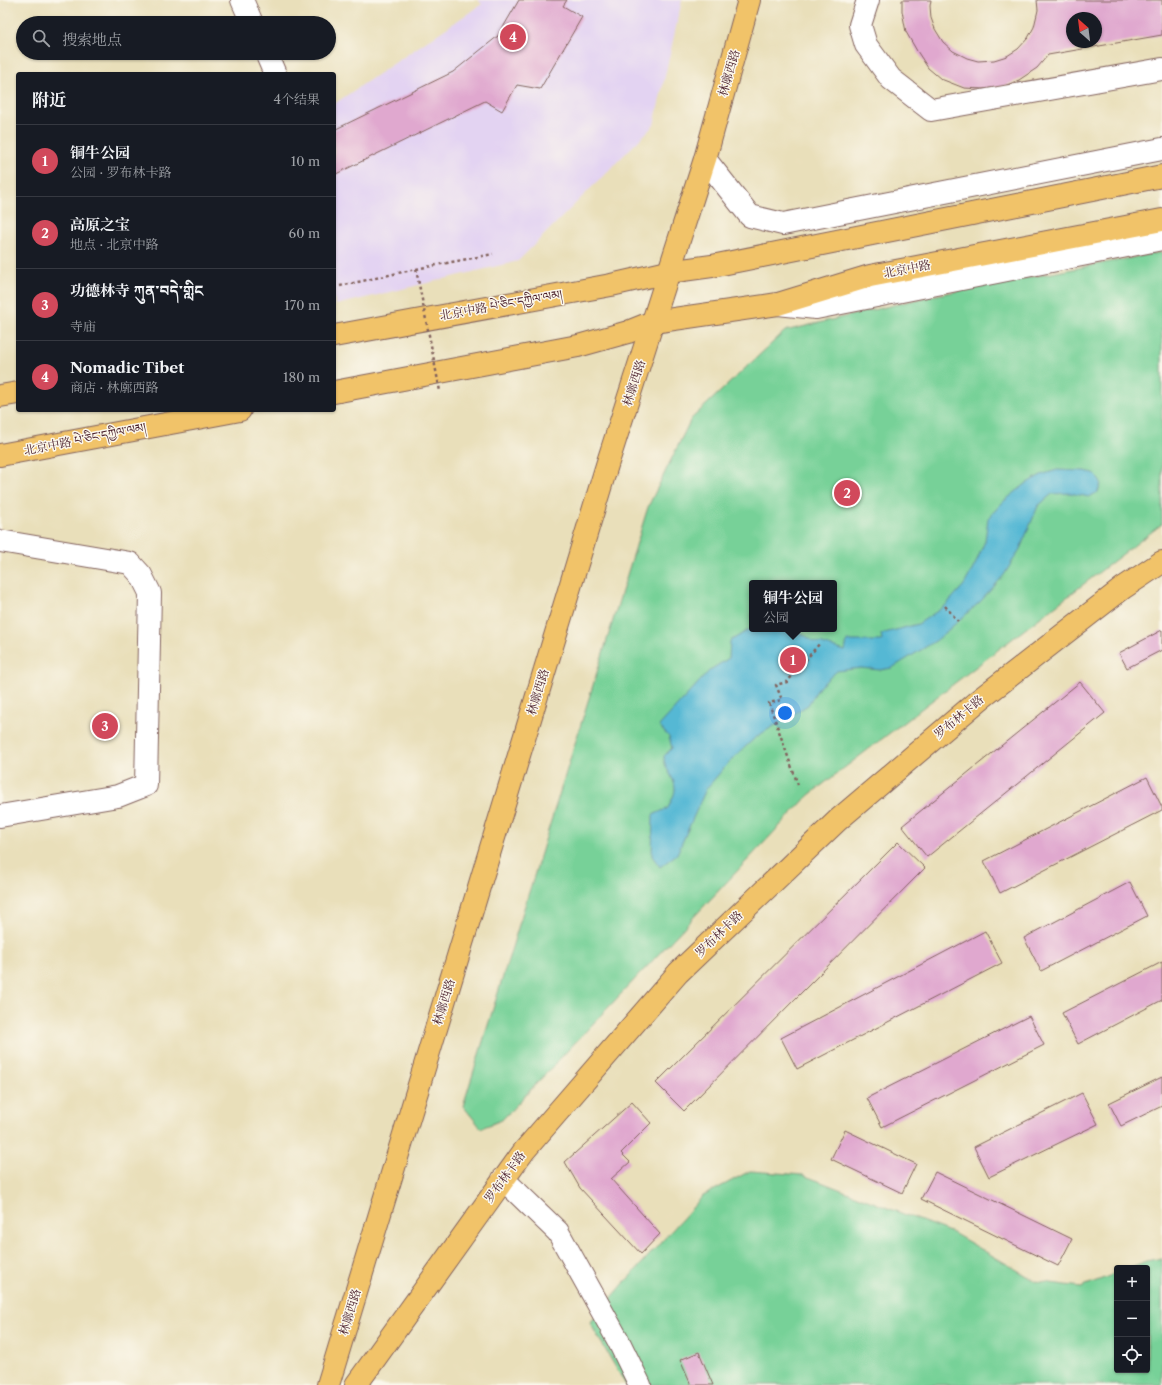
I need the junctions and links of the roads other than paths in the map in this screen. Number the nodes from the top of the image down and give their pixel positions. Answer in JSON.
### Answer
{"nodes":[{"id":1,"x":242,"y":0,"type":"edge"},
{"id":2,"x":749,"y":0,"type":"edge"},
{"id":3,"x":868,"y":0,"type":"edge"},
{"id":4,"x":249,"y":16,"type":"edge"},
{"id":5,"x":269,"y":60,"type":"edge"},
{"id":6,"x":1162,"y":69,"type":"edge"},
{"id":7,"x":274,"y":72,"type":"edge"},
{"id":8,"x":1162,"y":149,"type":"edge"},
{"id":9,"x":705,"y":159,"type":"junction"},
{"id":10,"x":1162,"y":176,"type":"edge"},
{"id":11,"x":1162,"y":220,"type":"edge"},
{"id":12,"x":1162,"y":239,"type":"edge"},
{"id":13,"x":668,"y":272,"type":"junction"},
{"id":14,"x":778,"y":304,"type":"junction"},
{"id":15,"x":653,"y":322,"type":"junction"},
{"id":16,"x":336,"y":336,"type":"edge"},
{"id":17,"x":336,"y":392,"type":"edge"},
{"id":18,"x":16,"y":393,"type":"edge"},
{"id":19,"x":0,"y":396,"type":"edge"},
{"id":20,"x":229,"y":412,"type":"edge"},
{"id":21,"x":0,"y":455,"type":"edge"},
{"id":22,"x":0,"y":542,"type":"edge"},
{"id":23,"x":1162,"y":562,"type":"edge"},
{"id":24,"x":0,"y":816,"type":"edge"},
{"id":25,"x":503,"y":1179,"type":"junction"},
{"id":26,"x":328,"y":1385,"type":"edge"},
{"id":27,"x":356,"y":1385,"type":"edge"},
{"id":28,"x":640,"y":1385,"type":"edge"}],
"edges":[{"from":1,"to":4,"type":"street"},
{"from":2,"to":9,"type":"main road","name":"林廓西路"},
{"from":3,"to":6,"type":"street"},
{"from":5,"to":7,"type":"street"},
{"from":8,"to":9,"type":"street"},
{"from":9,"to":13,"type":"main road","name":"林廓西路"},
{"from":10,"to":13,"type":"main road"},
{"from":11,"to":14,"type":"main road","name":"北京中路"},
{"from":12,"to":14,"type":"street"},
{"from":13,"to":15,"type":"main road","name":"林廓西路"},
{"from":13,"to":16,"type":"main road","name":"北京中路 པེ་ཅིང་དཀྱིལ་ལམ།"},
{"from":14,"to":15,"type":"main road","name":"北京中路"},
{"from":15,"to":17,"type":"main road"},
{"from":15,"to":26,"type":"main road","name":"林廓西路"},
{"from":18,"to":19,"type":"main road"},
{"from":20,"to":21,"type":"main road","name":"北京中路 པེ་ཅིང་དཀྱིལ་ལམ།"},
{"from":22,"to":24,"type":"street"},
{"from":23,"to":25,"type":"main road","name":"罗布林卡路"},
{"from":25,"to":27,"type":"main road","name":"罗布林卡路"},
{"from":25,"to":28,"type":"street"}]}
